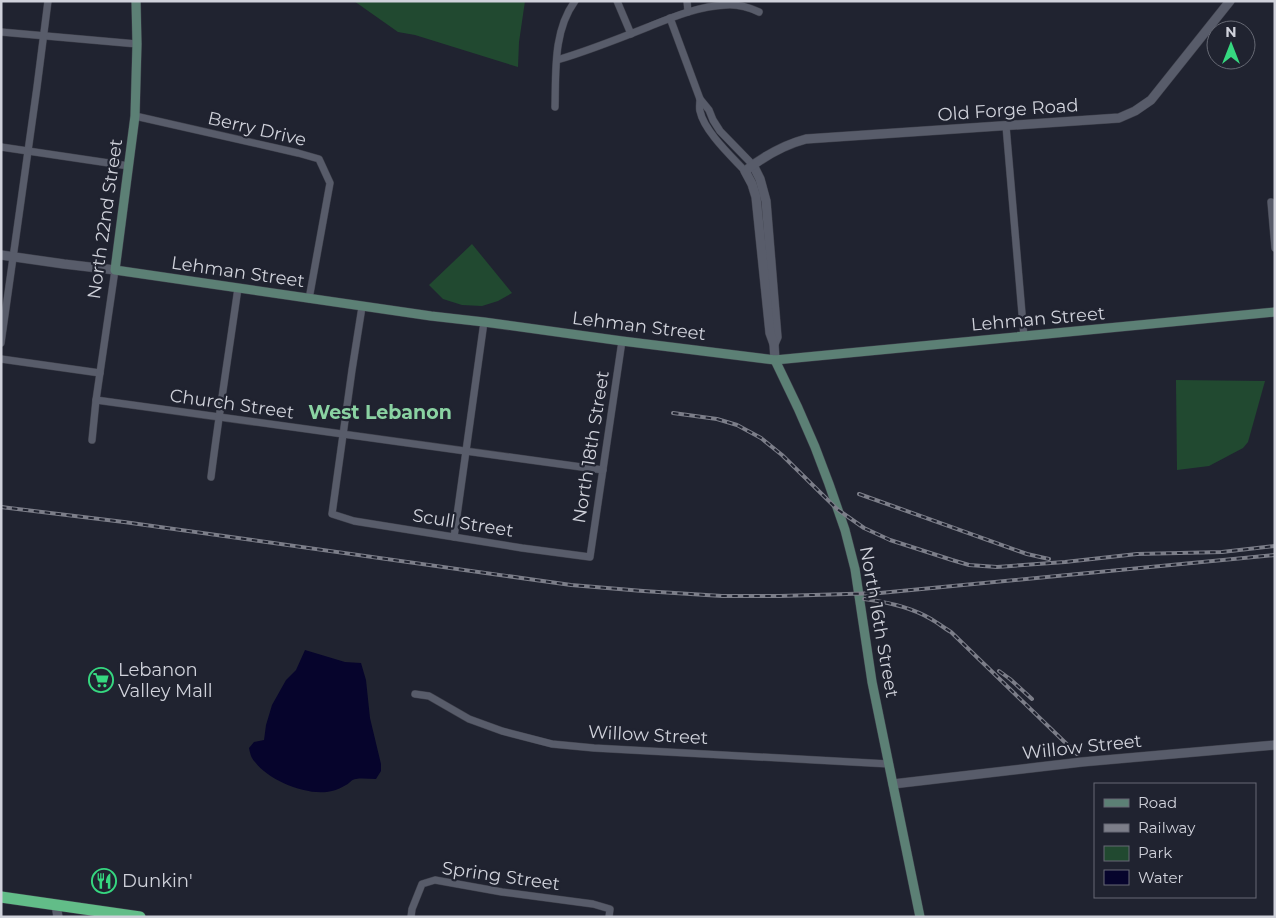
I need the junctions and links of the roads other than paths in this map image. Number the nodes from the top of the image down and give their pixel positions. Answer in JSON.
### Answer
{"nodes":[{"id":1,"x":48,"y":1,"type":"edge"},
{"id":2,"x":136,"y":1,"type":"edge"},
{"id":3,"x":575,"y":1,"type":"edge"},
{"id":4,"x":618,"y":1,"type":"edge"},
{"id":5,"x":688,"y":1,"type":"edge"},
{"id":6,"x":1230,"y":1,"type":"edge"},
{"id":7,"x":749,"y":5,"type":"edge"},
{"id":8,"x":688,"y":12,"type":"junction"},
{"id":9,"x":759,"y":12,"type":"dead end"},
{"id":10,"x":670,"y":18,"type":"junction"},
{"id":11,"x":1,"y":32,"type":"edge"},
{"id":12,"x":631,"y":34,"type":"junction"},
{"id":13,"x":44,"y":36,"type":"junction"},
{"id":14,"x":137,"y":44,"type":"junction"},
{"id":15,"x":557,"y":60,"type":"junction"},
{"id":16,"x":700,"y":99,"type":"junction"},
{"id":17,"x":555,"y":107,"type":"dead end"},
{"id":18,"x":136,"y":116,"type":"junction"},
{"id":19,"x":1006,"y":126,"type":"junction"},
{"id":20,"x":1,"y":147,"type":"edge"},
{"id":21,"x":28,"y":151,"type":"junction"},
{"id":22,"x":753,"y":165,"type":"junction"},
{"id":23,"x":129,"y":166,"type":"junction"},
{"id":24,"x":745,"y":171,"type":"junction"},
{"id":25,"x":1271,"y":202,"type":"dead end"},
{"id":26,"x":1275,"y":248,"type":"edge"},
{"id":27,"x":1,"y":255,"type":"edge"},
{"id":28,"x":13,"y":257,"type":"junction"},
{"id":29,"x":115,"y":270,"type":"junction"},
{"id":30,"x":238,"y":288,"type":"junction"},
{"id":31,"x":309,"y":298,"type":"junction"},
{"id":32,"x":362,"y":307,"type":"junction"},
{"id":33,"x":1275,"y":312,"type":"edge"},
{"id":34,"x":484,"y":322,"type":"junction"},
{"id":35,"x":1024,"y":337,"type":"junction"},
{"id":36,"x":622,"y":341,"type":"junction"},
{"id":37,"x":1,"y":343,"type":"edge"},
{"id":38,"x":774,"y":344,"type":"junction"},
{"id":39,"x":1,"y":359,"type":"edge"},
{"id":40,"x":775,"y":360,"type":"junction"},
{"id":41,"x":100,"y":373,"type":"junction"},
{"id":42,"x":96,"y":400,"type":"junction"},
{"id":43,"x":219,"y":417,"type":"junction"},
{"id":44,"x":343,"y":434,"type":"junction"},
{"id":45,"x":92,"y":440,"type":"dead end"},
{"id":46,"x":466,"y":452,"type":"junction"},
{"id":47,"x":603,"y":470,"type":"junction"},
{"id":48,"x":211,"y":477,"type":"dead end"},
{"id":49,"x":454,"y":537,"type":"junction"},
{"id":50,"x":590,"y":557,"type":"joint"},
{"id":51,"x":415,"y":694,"type":"dead end"},
{"id":52,"x":1275,"y":745,"type":"edge"},
{"id":53,"x":890,"y":764,"type":"junction"},
{"id":54,"x":893,"y":784,"type":"junction"},
{"id":55,"x":1,"y":897,"type":"edge"},
{"id":56,"x":56,"y":905,"type":"junction"},
{"id":57,"x":610,"y":913,"type":"edge"},
{"id":58,"x":58,"y":917,"type":"edge"},
{"id":59,"x":140,"y":917,"type":"edge"},
{"id":60,"x":411,"y":917,"type":"edge"},
{"id":61,"x":920,"y":917,"type":"edge"}],
"edges":[{"from":1,"to":13,"type":"street"},
{"from":2,"to":14,"type":"main road","name":"North 22nd Street"},
{"from":3,"to":15,"type":"street"},
{"from":4,"to":12,"type":"street"},
{"from":5,"to":8,"type":"street"},
{"from":6,"to":19,"type":"street","name":"Old Forge Road"},
{"from":7,"to":8,"type":"street"},
{"from":7,"to":9,"type":"street"},
{"from":8,"to":10,"type":"street"},
{"from":10,"to":12,"type":"street"},
{"from":10,"to":16,"type":"street","name":"North 16th Street"},
{"from":11,"to":13,"type":"street"},
{"from":12,"to":15,"type":"street"},
{"from":13,"to":14,"type":"street"},
{"from":13,"to":21,"type":"street"},
{"from":14,"to":18,"type":"main road","name":"North 22nd Street"},
{"from":15,"to":17,"type":"street"},
{"from":16,"to":22,"type":"street","name":"North 16th Street"},
{"from":16,"to":24,"type":"street","name":"North 16th Street"},
{"from":18,"to":23,"type":"main road","name":"North 22nd Street"},
{"from":18,"to":31,"type":"street","name":"Berry Drive"},
{"from":19,"to":22,"type":"street","name":"Old Forge Road"},
{"from":19,"to":35,"type":"street"},
{"from":20,"to":21,"type":"street"},
{"from":21,"to":23,"type":"street"},
{"from":21,"to":28,"type":"street"},
{"from":22,"to":24,"type":"street","name":"Old Forge Road"},
{"from":22,"to":38,"type":"street","name":"North 16th Street"},
{"from":23,"to":29,"type":"main road","name":"North 22nd Street"},
{"from":24,"to":38,"type":"street","name":"North 16th Street"},
{"from":25,"to":26,"type":"street"},
{"from":27,"to":28,"type":"street","name":"Lehman Street"},
{"from":28,"to":29,"type":"street","name":"Lehman Street"},
{"from":28,"to":37,"type":"street"},
{"from":29,"to":30,"type":"main road","name":"Lehman Street"},
{"from":29,"to":41,"type":"street","name":"North 22nd Street"},
{"from":30,"to":31,"type":"main road","name":"Lehman Street"},
{"from":30,"to":43,"type":"street"},
{"from":31,"to":32,"type":"main road","name":"Lehman Street"},
{"from":32,"to":34,"type":"main road","name":"Lehman Street"},
{"from":32,"to":44,"type":"street"},
{"from":33,"to":35,"type":"main road","name":"Lehman Street"},
{"from":34,"to":36,"type":"main road","name":"Lehman Street"},
{"from":34,"to":46,"type":"street"},
{"from":35,"to":40,"type":"main road","name":"Lehman Street"},
{"from":36,"to":40,"type":"main road","name":"Lehman Street"},
{"from":36,"to":47,"type":"street","name":"North 18th Street"},
{"from":38,"to":40,"type":"street","name":"North 16th Street"},
{"from":39,"to":41,"type":"street"},
{"from":40,"to":53,"type":"main road","name":"North 16th Street"},
{"from":41,"to":42,"type":"street","name":"North 22nd Street"},
{"from":42,"to":43,"type":"street","name":"Church Street"},
{"from":42,"to":45,"type":"street","name":"North 22nd Street"},
{"from":43,"to":44,"type":"street","name":"Church Street"},
{"from":43,"to":48,"type":"street"},
{"from":44,"to":46,"type":"street","name":"Church Street"},
{"from":44,"to":49,"type":"street","name":"Scull Street"},
{"from":46,"to":47,"type":"street","name":"Church Street"},
{"from":46,"to":49,"type":"street"},
{"from":47,"to":50,"type":"street","name":"North 18th Street"},
{"from":49,"to":50,"type":"street","name":"Scull Street"},
{"from":51,"to":53,"type":"street","name":"Willow Street"},
{"from":52,"to":54,"type":"street","name":"Willow Street"},
{"from":53,"to":54,"type":"main road","name":"North 16th Street"},
{"from":54,"to":61,"type":"main road","name":"North 16th Street"},
{"from":55,"to":56,"type":"highway"},
{"from":56,"to":58,"type":"street"},
{"from":56,"to":59,"type":"highway"},
{"from":57,"to":60,"type":"street","name":"Spring Street"}]}
